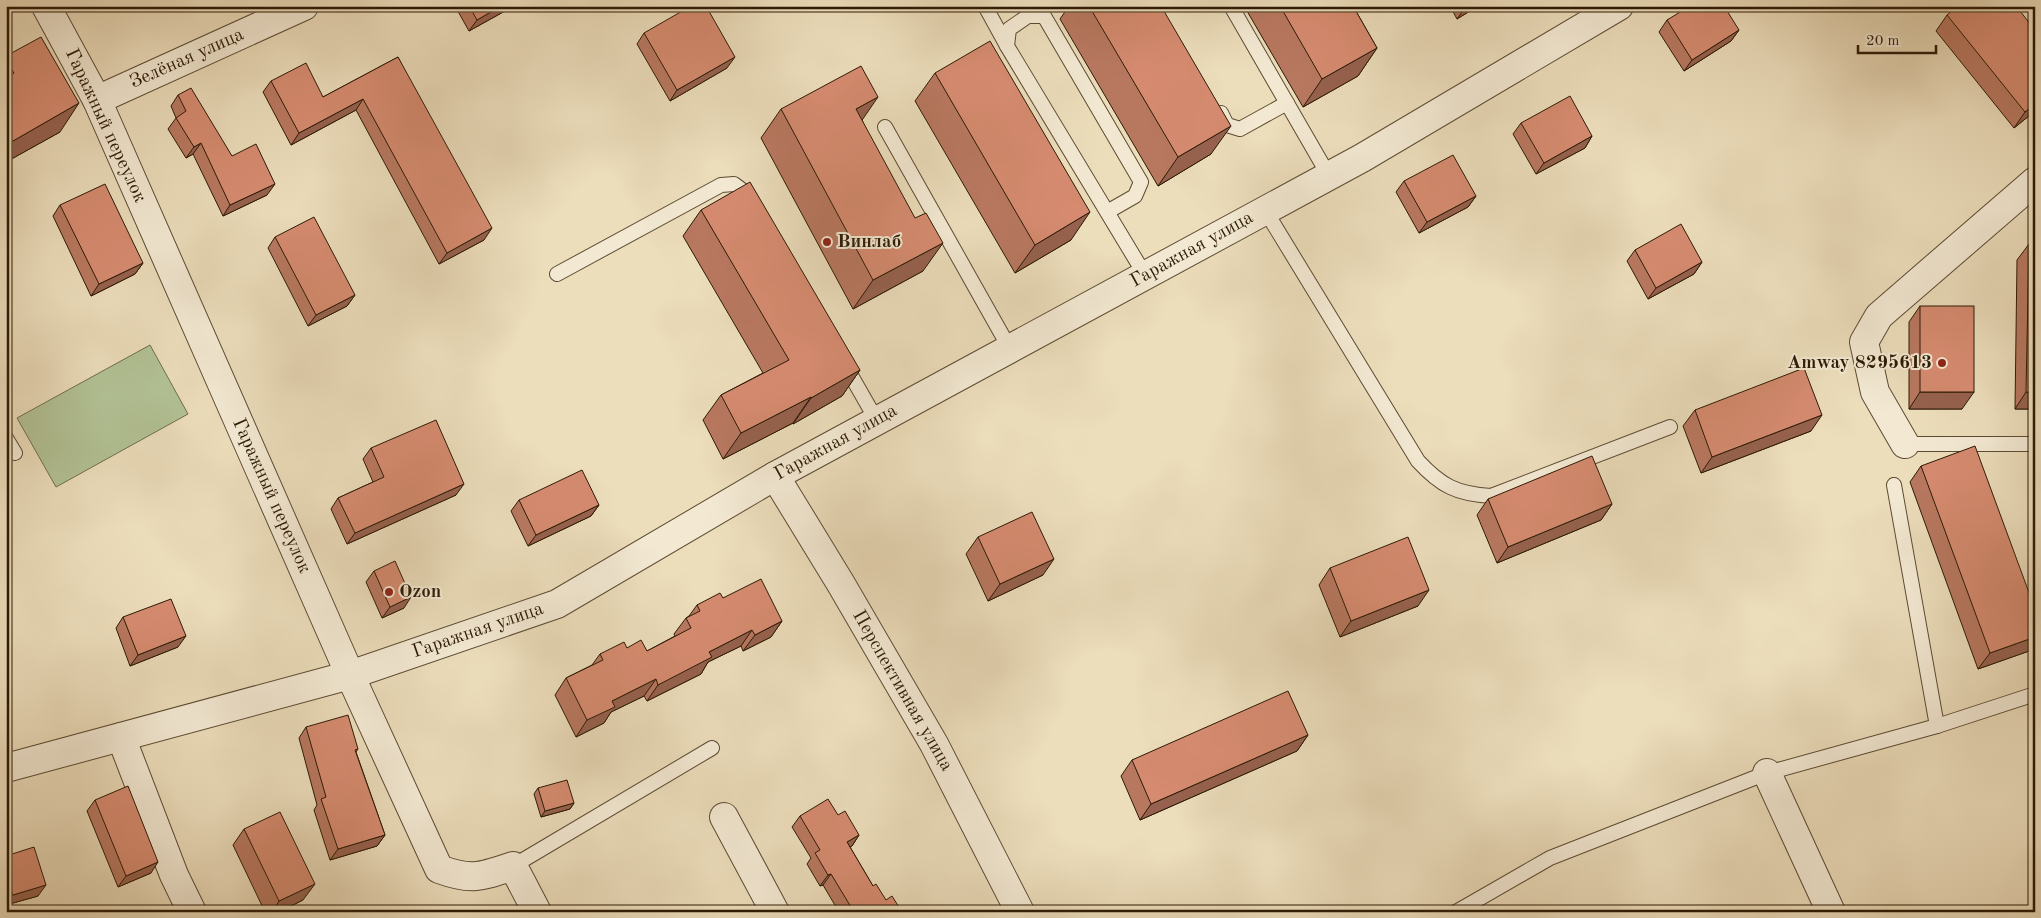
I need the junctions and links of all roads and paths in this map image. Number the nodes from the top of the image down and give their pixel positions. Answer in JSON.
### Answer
{"nodes":[{"id":1,"x":46,"y":6,"type":"edge"},
{"id":2,"x":304,"y":6,"type":"edge"},
{"id":3,"x":985,"y":6,"type":"edge"},
{"id":4,"x":1231,"y":6,"type":"edge"},
{"id":5,"x":1619,"y":6,"type":"edge"},
{"id":6,"x":1007,"y":46,"type":"junction"},
{"id":7,"x":97,"y":100,"type":"junction"},
{"id":8,"x":1213,"y":100,"type":"edge"},
{"id":9,"x":1286,"y":103,"type":"junction"},
{"id":10,"x":886,"y":127,"type":"dead end"},
{"id":11,"x":1329,"y":176,"type":"junction"},
{"id":12,"x":2035,"y":181,"type":"edge"},
{"id":13,"x":756,"y":210,"type":"edge"},
{"id":14,"x":1265,"y":210,"type":"junction"},
{"id":15,"x":1107,"y":212,"type":"junction"},
{"id":16,"x":557,"y":274,"type":"dead end"},
{"id":17,"x":1146,"y":275,"type":"junction"},
{"id":18,"x":1010,"y":349,"type":"junction"},
{"id":19,"x":838,"y":354,"type":"edge"},
{"id":20,"x":877,"y":421,"type":"junction"},
{"id":21,"x":1670,"y":427,"type":"dead end"},
{"id":22,"x":6,"y":438,"type":"edge"},
{"id":23,"x":1905,"y":444,"type":"joint"},
{"id":24,"x":2035,"y":444,"type":"edge"},
{"id":25,"x":15,"y":453,"type":"dead end"},
{"id":26,"x":775,"y":476,"type":"junction"},
{"id":27,"x":1894,"y":485,"type":"dead end"},
{"id":28,"x":350,"y":675,"type":"junction"},
{"id":29,"x":2035,"y":694,"type":"edge"},
{"id":30,"x":1937,"y":726,"type":"junction"},
{"id":31,"x":121,"y":736,"type":"junction"},
{"id":32,"x":712,"y":748,"type":"dead end"},
{"id":33,"x":6,"y":768,"type":"edge"},
{"id":34,"x":1767,"y":773,"type":"junction"},
{"id":35,"x":724,"y":817,"type":"dead end"},
{"id":36,"x":513,"y":866,"type":"junction"},
{"id":37,"x":192,"y":912,"type":"edge"},
{"id":38,"x":537,"y":912,"type":"edge"},
{"id":39,"x":775,"y":912,"type":"edge"},
{"id":40,"x":1020,"y":912,"type":"edge"},
{"id":41,"x":1456,"y":912,"type":"edge"},
{"id":42,"x":1831,"y":912,"type":"edge"}],
"edges":[{"from":1,"to":7,"type":"street","name":"Гаражный переулок"},
{"from":2,"to":7,"type":"street","name":"Зелёная улица"},
{"from":3,"to":6,"type":"lane"},
{"from":4,"to":9,"type":"lane"},
{"from":5,"to":11,"type":"street","name":"Гаражная улица"},
{"from":6,"to":15,"type":"lane"},
{"from":6,"to":15,"type":"lane"},
{"from":7,"to":28,"type":"street","name":"Гаражный переулок"},
{"from":8,"to":9,"type":"lane"},
{"from":9,"to":11,"type":"lane"},
{"from":10,"to":18,"type":"lane"},
{"from":11,"to":14,"type":"street","name":"Гаражная улица"},
{"from":12,"to":23,"type":"street"},
{"from":13,"to":16,"type":"lane"},
{"from":14,"to":17,"type":"street","name":"Гаражная улица"},
{"from":14,"to":21,"type":"lane"},
{"from":15,"to":17,"type":"lane"},
{"from":17,"to":18,"type":"street","name":"Гаражная улица"},
{"from":18,"to":20,"type":"street","name":"Гаражная улица"},
{"from":19,"to":20,"type":"lane"},
{"from":20,"to":26,"type":"street","name":"Гаражная улица"},
{"from":22,"to":25,"type":"lane"},
{"from":23,"to":24,"type":"lane"},
{"from":26,"to":28,"type":"street","name":"Гаражная улица"},
{"from":26,"to":40,"type":"street","name":"Перспективная улица"},
{"from":27,"to":30,"type":"lane"},
{"from":28,"to":31,"type":"street","name":"Гаражная улица"},
{"from":28,"to":36,"type":"street","name":"Гаражный переулок"},
{"from":29,"to":30,"type":"lane"},
{"from":30,"to":34,"type":"lane"},
{"from":31,"to":33,"type":"street","name":"Гаражная улица"},
{"from":31,"to":37,"type":"street"},
{"from":32,"to":36,"type":"lane"},
{"from":34,"to":41,"type":"lane"},
{"from":34,"to":42,"type":"street"},
{"from":35,"to":39,"type":"street"},
{"from":36,"to":38,"type":"street"}]}
